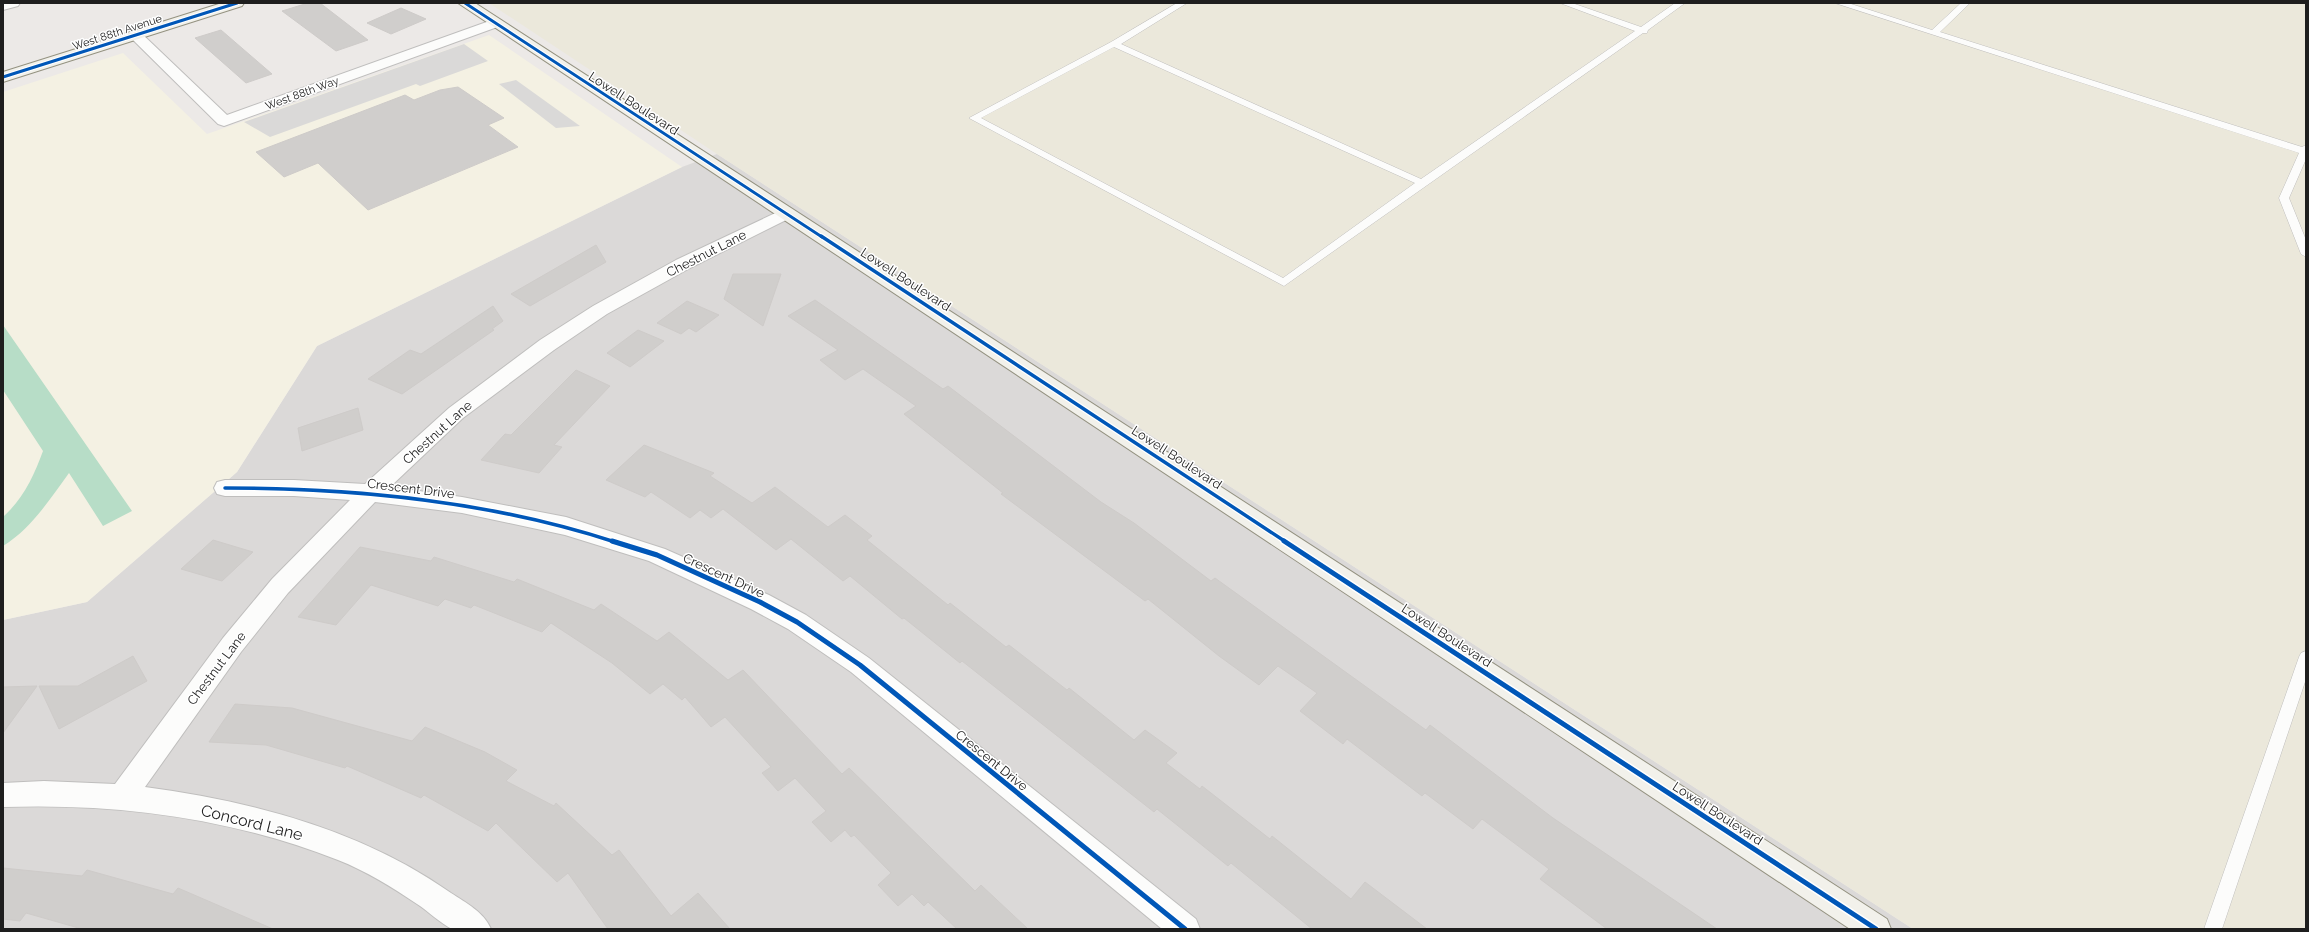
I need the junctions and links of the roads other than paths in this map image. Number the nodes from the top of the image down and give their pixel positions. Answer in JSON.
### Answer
{"nodes":[{"id":1,"x":13,"y":3,"type":"edge"},
{"id":2,"x":237,"y":3,"type":"edge"},
{"id":3,"x":465,"y":3,"type":"edge"},
{"id":4,"x":1183,"y":3,"type":"edge"},
{"id":5,"x":1564,"y":3,"type":"edge"},
{"id":6,"x":1681,"y":3,"type":"edge"},
{"id":7,"x":1839,"y":3,"type":"edge"},
{"id":8,"x":1966,"y":3,"type":"edge"},
{"id":9,"x":3,"y":6,"type":"edge"},
{"id":10,"x":496,"y":23,"type":"junction"},
{"id":11,"x":1644,"y":30,"type":"junction"},
{"id":12,"x":1934,"y":33,"type":"junction"},
{"id":13,"x":135,"y":35,"type":"junction"},
{"id":14,"x":1114,"y":44,"type":"junction"},
{"id":15,"x":3,"y":77,"type":"edge"},
{"id":16,"x":2305,"y":150,"type":"edge"},
{"id":17,"x":1422,"y":183,"type":"junction"},
{"id":18,"x":786,"y":213,"type":"junction"},
{"id":19,"x":2295,"y":226,"type":"junction"},
{"id":20,"x":2306,"y":229,"type":"edge"},
{"id":21,"x":2306,"y":254,"type":"edge"},
{"id":22,"x":225,"y":488,"type":"dead end"},
{"id":23,"x":370,"y":493,"type":"junction"},
{"id":24,"x":2306,"y":657,"type":"edge"},
{"id":25,"x":3,"y":795,"type":"edge"},
{"id":26,"x":121,"y":798,"type":"junction"},
{"id":27,"x":1864,"y":926,"type":"edge"},
{"id":28,"x":476,"y":929,"type":"edge"},
{"id":29,"x":1185,"y":929,"type":"edge"},
{"id":30,"x":2213,"y":929,"type":"edge"}],
"edges":[{"from":1,"to":9,"type":"street"},
{"from":2,"to":13,"type":"street","name":"West 88th Avenue"},
{"from":3,"to":10,"type":"street","name":"Lowell Boulevard"},
{"from":4,"to":14,"type":"lane"},
{"from":5,"to":11,"type":"lane"},
{"from":6,"to":11,"type":"lane"},
{"from":7,"to":12,"type":"lane"},
{"from":8,"to":12,"type":"lane"},
{"from":10,"to":13,"type":"street","name":"West 88th Way"},
{"from":10,"to":18,"type":"street","name":"Lowell Boulevard"},
{"from":11,"to":17,"type":"lane"},
{"from":12,"to":16,"type":"lane"},
{"from":13,"to":15,"type":"street","name":"West 88th Avenue"},
{"from":14,"to":17,"type":"lane"},
{"from":14,"to":17,"type":"lane"},
{"from":16,"to":19,"type":"lane"},
{"from":18,"to":23,"type":"street","name":"Chestnut Lane"},
{"from":18,"to":27,"type":"street","name":"Lowell Boulevard"},
{"from":19,"to":20,"type":"lane"},
{"from":19,"to":21,"type":"lane"},
{"from":22,"to":23,"type":"street","name":"Crescent Drive"},
{"from":23,"to":26,"type":"street","name":"Chestnut Lane"},
{"from":23,"to":29,"type":"street","name":"Crescent Drive"},
{"from":24,"to":30,"type":"lane"},
{"from":25,"to":26,"type":"street","name":"Concord Lane"},
{"from":26,"to":28,"type":"street","name":"Concord Lane"}]}
